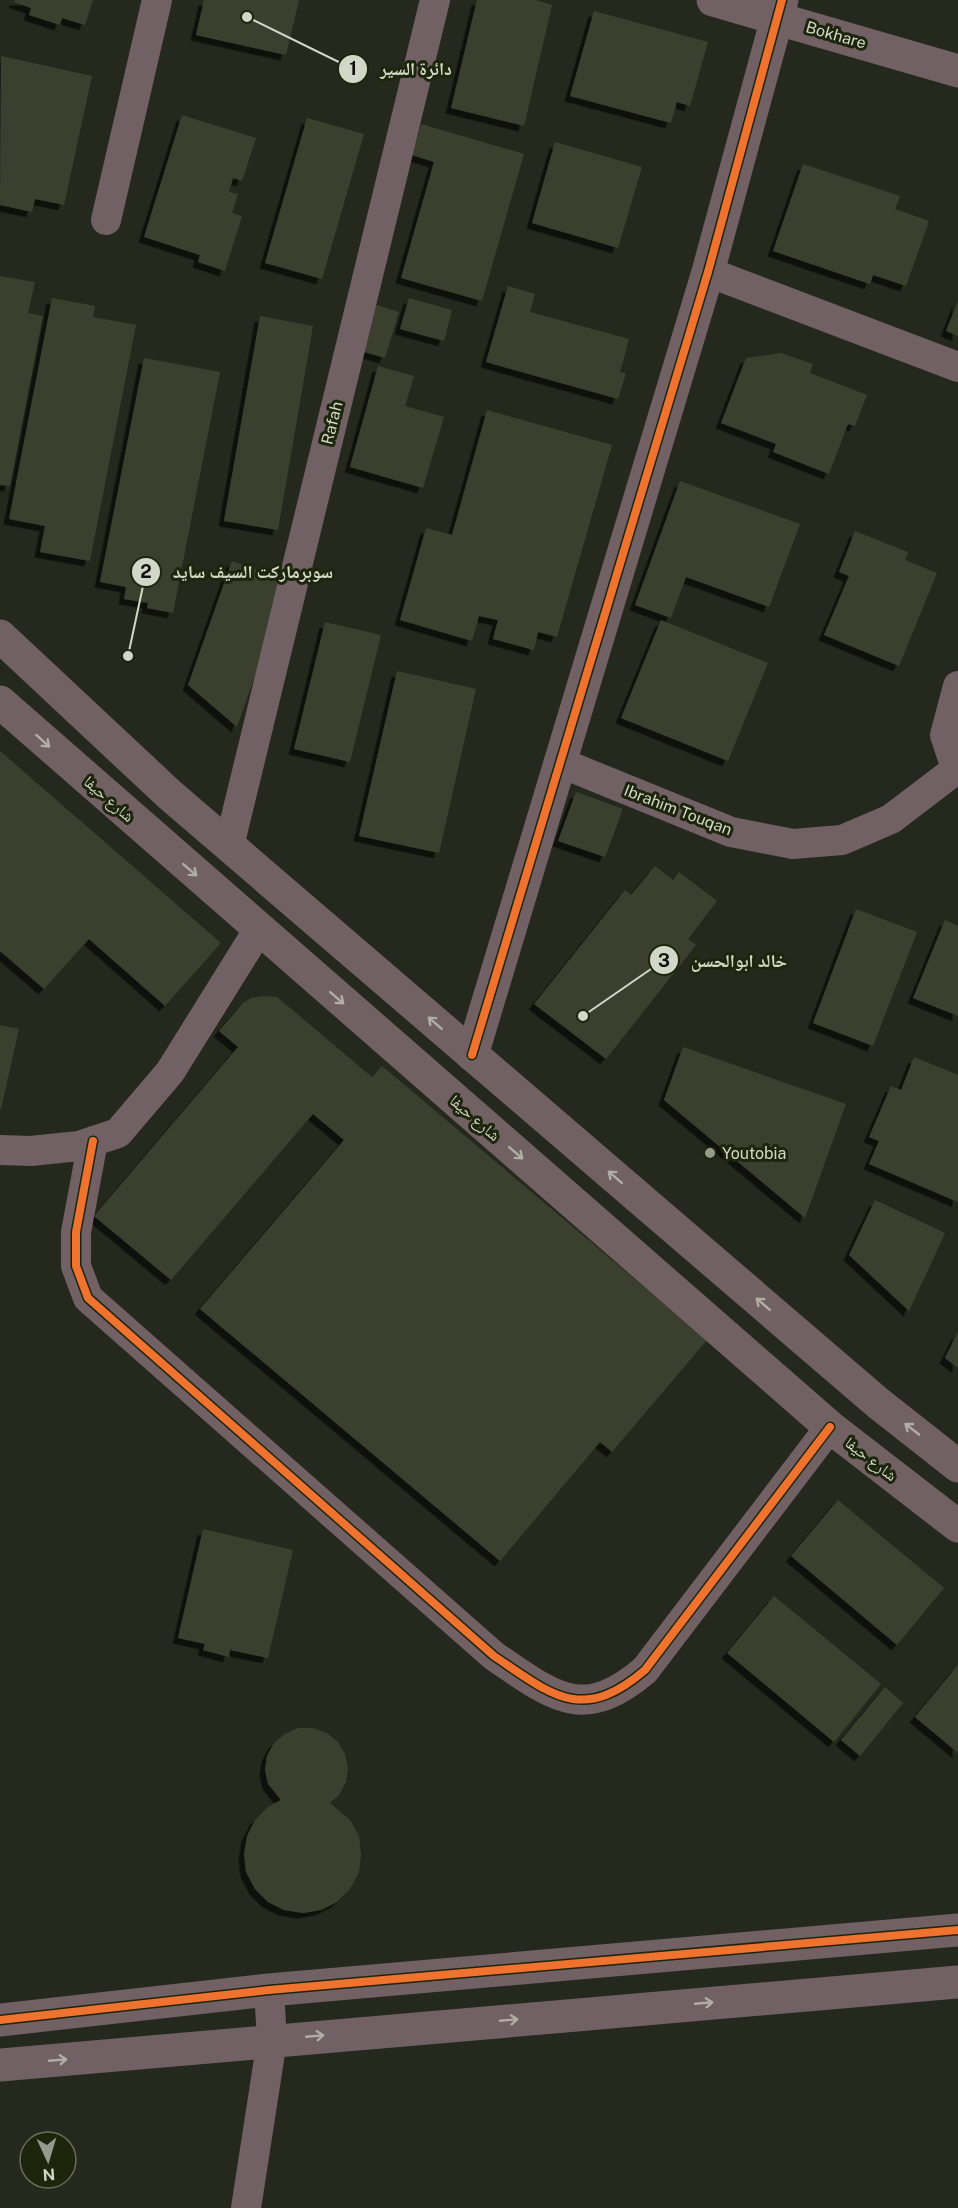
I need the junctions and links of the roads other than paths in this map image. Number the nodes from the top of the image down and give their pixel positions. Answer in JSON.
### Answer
{"nodes":[{"id":1,"x":157,"y":0,"type":"edge"},
{"id":2,"x":435,"y":0,"type":"edge"},
{"id":3,"x":713,"y":0,"type":"edge"},
{"id":4,"x":780,"y":9,"type":"edge"},
{"id":5,"x":958,"y":71,"type":"edge"},
{"id":6,"x":106,"y":220,"type":"dead end"},
{"id":7,"x":708,"y":272,"type":"junction"},
{"id":8,"x":958,"y":367,"type":"edge"},
{"id":9,"x":0,"y":636,"type":"edge"},
{"id":10,"x":958,"y":686,"type":"edge"},
{"id":11,"x":0,"y":702,"type":"edge"},
{"id":12,"x":559,"y":762,"type":"junction"},
{"id":13,"x":957,"y":768,"type":"edge"},
{"id":14,"x":230,"y":846,"type":"junction"},
{"id":15,"x":258,"y":929,"type":"junction"},
{"id":16,"x":472,"y":1055,"type":"junction"},
{"id":17,"x":93,"y":1141,"type":"junction"},
{"id":18,"x":0,"y":1150,"type":"edge"},
{"id":19,"x":830,"y":1427,"type":"junction"},
{"id":20,"x":958,"y":1466,"type":"edge"},
{"id":21,"x":958,"y":1526,"type":"edge"},
{"id":22,"x":958,"y":1930,"type":"edge"},
{"id":23,"x":958,"y":1982,"type":"edge"},
{"id":24,"x":269,"y":1990,"type":"junction"},
{"id":25,"x":0,"y":2020,"type":"edge"},
{"id":26,"x":272,"y":2040,"type":"junction"},
{"id":27,"x":0,"y":2066,"type":"edge"},
{"id":28,"x":246,"y":2208,"type":"edge"}],
"edges":[{"from":1,"to":6,"type":"street"},
{"from":2,"to":14,"type":"street","name":"Rafah"},
{"from":3,"to":4,"type":"street","name":"Bokhare"},
{"from":4,"to":5,"type":"street","name":"Bokhare"},
{"from":4,"to":7,"type":"street"},
{"from":7,"to":8,"type":"street"},
{"from":7,"to":12,"type":"street"},
{"from":9,"to":14,"type":"main road"},
{"from":10,"to":13,"type":"street"},
{"from":11,"to":15,"type":"main road","name":"شارع حيفا","one_way":true},
{"from":12,"to":13,"type":"street","name":"Ibrahim Touqan"},
{"from":12,"to":16,"type":"street"},
{"from":16,"to":14,"type":"main road","one_way":true},
{"from":15,"to":17,"type":"street"},
{"from":15,"to":19,"type":"main road","name":"شارع حيفا","one_way":true},
{"from":20,"to":16,"type":"main road","one_way":true},
{"from":17,"to":18,"type":"street"},
{"from":17,"to":19,"type":"street"},
{"from":19,"to":21,"type":"main road","name":"شارع حيفا"},
{"from":22,"to":24,"type":"street"},
{"from":26,"to":23,"type":"street","one_way":true},
{"from":24,"to":25,"type":"street"},
{"from":24,"to":26,"type":"street"},
{"from":27,"to":26,"type":"street","one_way":true},
{"from":26,"to":28,"type":"street"}]}
